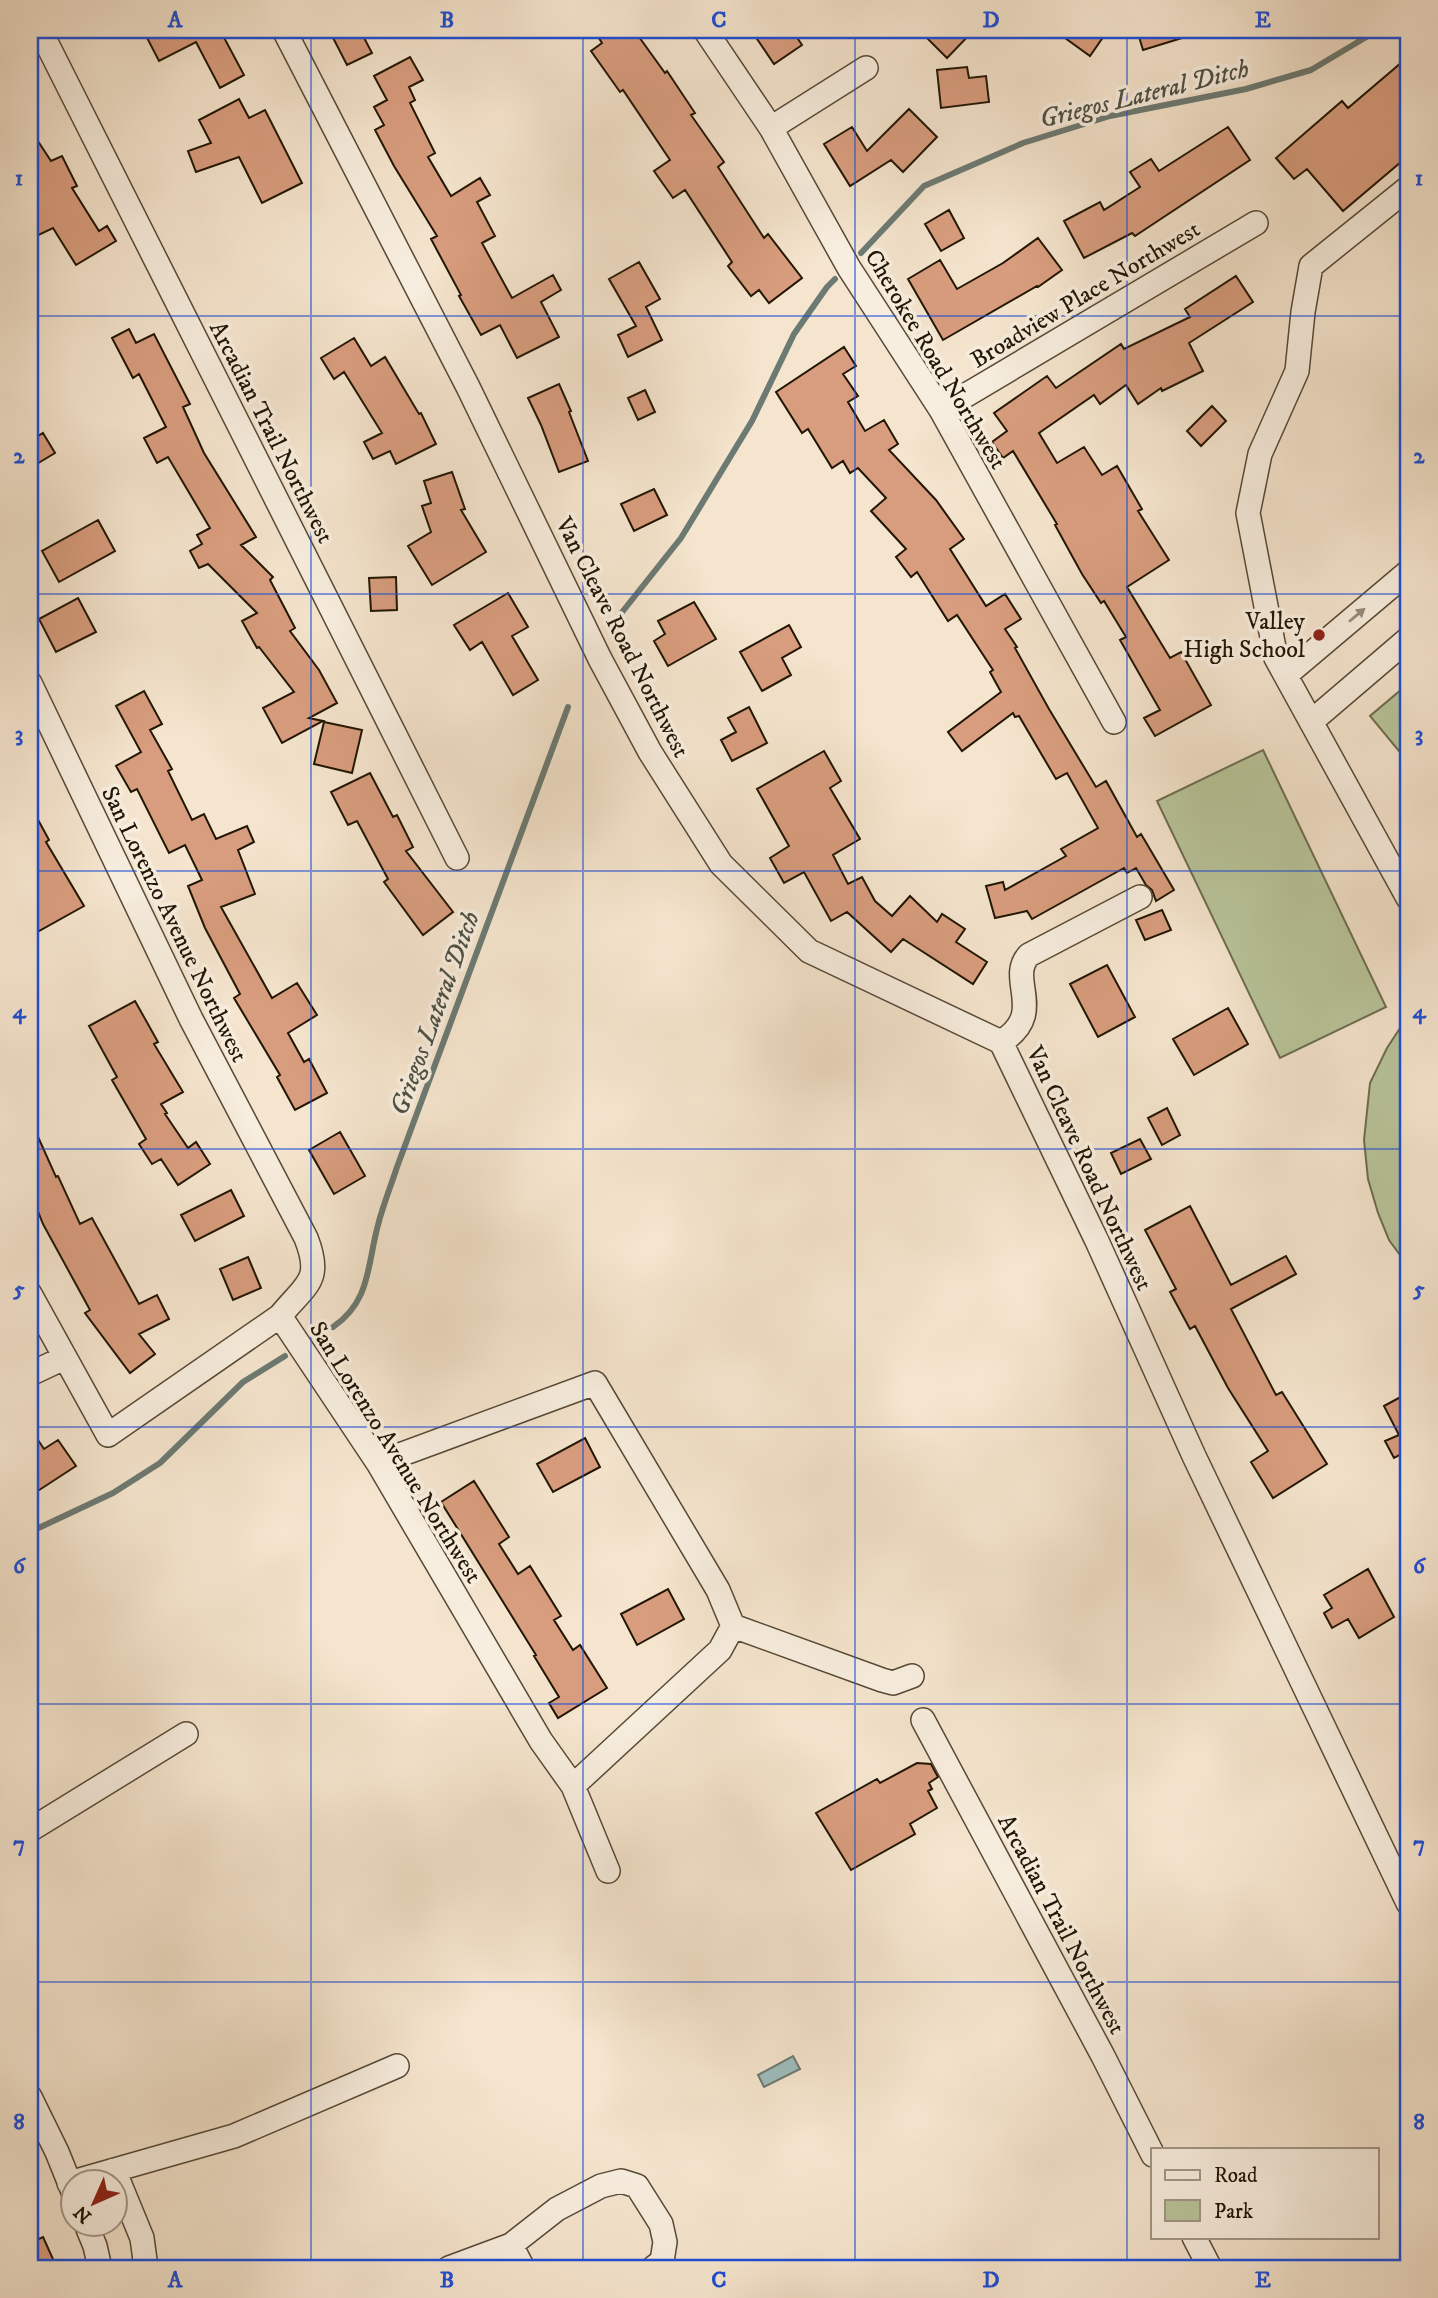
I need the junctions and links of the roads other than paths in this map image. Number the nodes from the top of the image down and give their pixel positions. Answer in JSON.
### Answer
{"nodes":[{"id":1,"x":40,"y":30,"type":"edge"},
{"id":2,"x":284,"y":30,"type":"edge"},
{"id":3,"x":705,"y":30,"type":"edge"},
{"id":4,"x":866,"y":68,"type":"dead end"},
{"id":5,"x":771,"y":128,"type":"junction"},
{"id":6,"x":1408,"y":188,"type":"edge"},
{"id":7,"x":1256,"y":223,"type":"dead end"},
{"id":8,"x":941,"y":410,"type":"junction"},
{"id":9,"x":1408,"y":572,"type":"edge"},
{"id":10,"x":1408,"y":639,"type":"edge"},
{"id":11,"x":1286,"y":675,"type":"junction"},
{"id":12,"x":30,"y":683,"type":"edge"},
{"id":13,"x":1312,"y":721,"type":"junction"},
{"id":14,"x":1114,"y":722,"type":"dead end"},
{"id":15,"x":457,"y":859,"type":"dead end"},
{"id":16,"x":1140,"y":897,"type":"dead end"},
{"id":17,"x":1408,"y":898,"type":"edge"},
{"id":18,"x":1001,"y":1042,"type":"junction"},
{"id":19,"x":30,"y":1294,"type":"edge"},
{"id":20,"x":280,"y":1315,"type":"junction"},
{"id":21,"x":64,"y":1358,"type":"junction"},
{"id":22,"x":30,"y":1374,"type":"edge"},
{"id":23,"x":378,"y":1463,"type":"junction"},
{"id":24,"x":733,"y":1626,"type":"junction"},
{"id":25,"x":912,"y":1676,"type":"dead end"},
{"id":26,"x":923,"y":1720,"type":"dead end"},
{"id":27,"x":186,"y":1734,"type":"dead end"},
{"id":28,"x":573,"y":1786,"type":"junction"},
{"id":29,"x":30,"y":1830,"type":"edge"},
{"id":30,"x":608,"y":1871,"type":"dead end"},
{"id":31,"x":1408,"y":1902,"type":"edge"},
{"id":32,"x":397,"y":2066,"type":"dead end"},
{"id":33,"x":30,"y":2097,"type":"edge"},
{"id":34,"x":1151,"y":2151,"type":"edge"},
{"id":35,"x":63,"y":2168,"type":"edge"},
{"id":36,"x":121,"y":2168,"type":"edge"},
{"id":37,"x":130,"y":2209,"type":"edge"},
{"id":38,"x":92,"y":2238,"type":"edge"},
{"id":39,"x":1195,"y":2238,"type":"edge"},
{"id":40,"x":511,"y":2245,"type":"junction"},
{"id":41,"x":100,"y":2268,"type":"edge"},
{"id":42,"x":146,"y":2268,"type":"edge"},
{"id":43,"x":449,"y":2268,"type":"edge"},
{"id":44,"x":523,"y":2268,"type":"edge"},
{"id":45,"x":653,"y":2268,"type":"edge"},
{"id":46,"x":1210,"y":2268,"type":"edge"}],
"edges":[{"from":1,"to":15,"type":"street","name":"Arcadian Trail Northwest"},
{"from":2,"to":18,"type":"street","name":"Van Cleave Road Northwest"},
{"from":3,"to":5,"type":"street","name":"Cherokee Road Northwest"},
{"from":4,"to":5,"type":"street"},
{"from":5,"to":8,"type":"street","name":"Cherokee Road Northwest"},
{"from":6,"to":11,"type":"street"},
{"from":7,"to":8,"type":"street","name":"Broadview Place Northwest"},
{"from":8,"to":14,"type":"street","name":"Cherokee Road Northwest"},
{"from":11,"to":9,"type":"street","one_way":true},
{"from":10,"to":13,"type":"street"},
{"from":11,"to":13,"type":"street"},
{"from":12,"to":20,"type":"street","name":"San Lorenzo Avenue Northwest"},
{"from":13,"to":17,"type":"street"},
{"from":16,"to":18,"type":"street"},
{"from":18,"to":31,"type":"street","name":"Van Cleave Road Northwest"},
{"from":19,"to":21,"type":"street"},
{"from":20,"to":21,"type":"street"},
{"from":20,"to":23,"type":"street","name":"San Lorenzo Avenue Northwest"},
{"from":21,"to":22,"type":"street"},
{"from":23,"to":24,"type":"street"},
{"from":23,"to":28,"type":"street","name":"San Lorenzo Avenue Northwest"},
{"from":24,"to":25,"type":"street"},
{"from":24,"to":28,"type":"street"},
{"from":26,"to":34,"type":"street","name":"Arcadian Trail Northwest"},
{"from":27,"to":29,"type":"street"},
{"from":28,"to":30,"type":"street","name":"San Lorenzo Avenue Northwest"},
{"from":32,"to":36,"type":"street"},
{"from":33,"to":35,"type":"street"},
{"from":37,"to":42,"type":"street"},
{"from":38,"to":41,"type":"street"},
{"from":39,"to":46,"type":"street"},
{"from":40,"to":43,"type":"street"},
{"from":40,"to":44,"type":"street"},
{"from":40,"to":45,"type":"street"}]}
